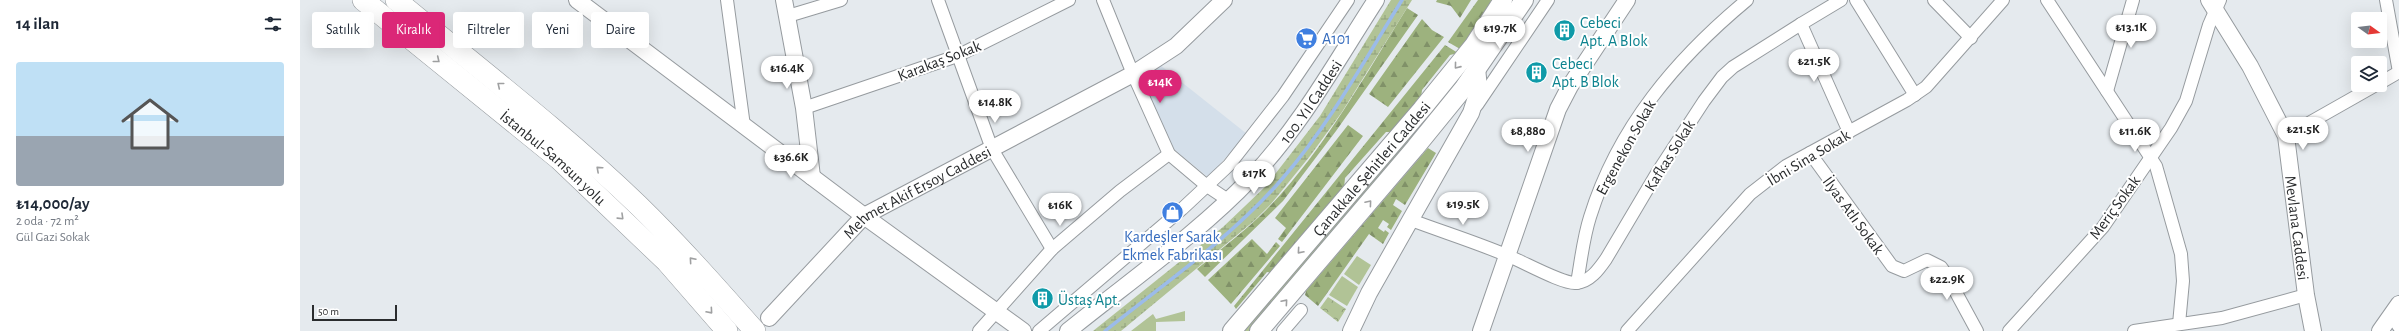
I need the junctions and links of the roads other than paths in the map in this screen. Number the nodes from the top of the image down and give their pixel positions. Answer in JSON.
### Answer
{"nodes":[{"id":1,"x":363,"y":0,"type":"edge"},
{"id":2,"x":396,"y":0,"type":"edge"},
{"id":3,"x":577,"y":0,"type":"edge"},
{"id":4,"x":727,"y":0,"type":"edge"},
{"id":5,"x":784,"y":0,"type":"edge"},
{"id":6,"x":841,"y":0,"type":"edge"},
{"id":7,"x":938,"y":0,"type":"edge"},
{"id":8,"x":1069,"y":0,"type":"edge"},
{"id":9,"x":1103,"y":0,"type":"edge"},
{"id":10,"x":1224,"y":0,"type":"edge"},
{"id":11,"x":1348,"y":0,"type":"edge"},
{"id":12,"x":1376,"y":0,"type":"edge"},
{"id":13,"x":1503,"y":0,"type":"edge"},
{"id":14,"x":1524,"y":0,"type":"edge"},
{"id":15,"x":1548,"y":0,"type":"edge"},
{"id":16,"x":1627,"y":0,"type":"edge"},
{"id":17,"x":1748,"y":0,"type":"edge"},
{"id":18,"x":1841,"y":0,"type":"edge"},
{"id":19,"x":1857,"y":0,"type":"edge"},
{"id":20,"x":1934,"y":0,"type":"edge"},
{"id":21,"x":2003,"y":0,"type":"edge"},
{"id":22,"x":2047,"y":0,"type":"edge"},
{"id":23,"x":2133,"y":0,"type":"edge"},
{"id":24,"x":2386,"y":0,"type":"edge"},
{"id":25,"x":2214,"y":3,"type":"edge"},
{"id":26,"x":788,"y":16,"type":"junction"},
{"id":27,"x":1801,"y":24,"type":"junction"},
{"id":28,"x":1971,"y":38,"type":"junction"},
{"id":29,"x":1481,"y":49,"type":"junction"},
{"id":30,"x":957,"y":56,"type":"junction"},
{"id":31,"x":1477,"y":68,"type":"junction"},
{"id":32,"x":2399,"y":72,"type":"edge"},
{"id":33,"x":1133,"y":74,"type":"junction"},
{"id":34,"x":2387,"y":79,"type":"edge"},
{"id":35,"x":2107,"y":91,"type":"junction"},
{"id":36,"x":2364,"y":92,"type":"edge"},
{"id":37,"x":1915,"y":95,"type":"junction"},
{"id":38,"x":804,"y":108,"type":"junction"},
{"id":39,"x":1471,"y":113,"type":"junction"},
{"id":40,"x":744,"y":126,"type":"junction"},
{"id":41,"x":1849,"y":132,"type":"junction"},
{"id":42,"x":2286,"y":136,"type":"junction"},
{"id":43,"x":992,"y":148,"type":"junction"},
{"id":44,"x":1169,"y":154,"type":"junction"},
{"id":45,"x":1810,"y":154,"type":"junction"},
{"id":46,"x":2151,"y":156,"type":"junction"},
{"id":47,"x":812,"y":177,"type":"junction"},
{"id":48,"x":1207,"y":186,"type":"junction"},
{"id":49,"x":1228,"y":200,"type":"junction"},
{"id":50,"x":864,"y":216,"type":"junction"},
{"id":51,"x":1411,"y":220,"type":"junction"},
{"id":52,"x":1052,"y":249,"type":"junction"},
{"id":53,"x":1507,"y":255,"type":"junction"},
{"id":54,"x":1577,"y":283,"type":"junction"},
{"id":55,"x":2306,"y":295,"type":"junction"},
{"id":56,"x":1301,"y":310,"type":"dead end"},
{"id":57,"x":995,"y":312,"type":"junction"},
{"id":58,"x":2396,"y":316,"type":"edge"},
{"id":59,"x":2179,"y":324,"type":"junction"},
{"id":60,"x":762,"y":325,"type":"edge"},
{"id":61,"x":727,"y":331,"type":"edge"},
{"id":62,"x":979,"y":331,"type":"edge"},
{"id":63,"x":1024,"y":331,"type":"edge"},
{"id":64,"x":1039,"y":331,"type":"edge"},
{"id":65,"x":1068,"y":331,"type":"edge"},
{"id":66,"x":1232,"y":331,"type":"edge"},
{"id":67,"x":1259,"y":331,"type":"edge"},
{"id":68,"x":1283,"y":331,"type":"edge"},
{"id":69,"x":1351,"y":331,"type":"edge"},
{"id":70,"x":1481,"y":331,"type":"edge"},
{"id":71,"x":1627,"y":331,"type":"edge"},
{"id":72,"x":1977,"y":331,"type":"edge"},
{"id":73,"x":2009,"y":331,"type":"edge"},
{"id":74,"x":2134,"y":331,"type":"edge"},
{"id":75,"x":2313,"y":331,"type":"edge"},
{"id":76,"x":2380,"y":331,"type":"edge"}],
"edges":[{"from":1,"to":61,"type":"highway","name":"İstanbul-Samsun yolu","one_way":true},
{"from":60,"to":2,"type":"highway","name":"İstanbul-Samsun yolu","one_way":true},
{"from":3,"to":40,"type":"street"},
{"from":4,"to":40,"type":"street"},
{"from":5,"to":26,"type":"street"},
{"from":6,"to":26,"type":"street"},
{"from":7,"to":30,"type":"street"},
{"from":8,"to":30,"type":"street","name":"Karakaş Sokak"},
{"from":9,"to":33,"type":"street"},
{"from":10,"to":33,"type":"street","name":"Mehmet Akif Ersoy Caddesi"},
{"from":11,"to":48,"type":"street","name":"100. Yıl Caddesi"},
{"from":12,"to":49,"type":"street","name":"100. Yıl Caddesi"},
{"from":13,"to":29,"type":"main road","name":"Çanakkale Şehitleri Caddesi"},
{"from":14,"to":29,"type":"main road","name":"Çanakkale Şehitleri Caddesi"},
{"from":15,"to":39,"type":"street"},
{"from":16,"to":53,"type":"street"},
{"from":17,"to":54,"type":"street","name":"Ergenekon Sokak"},
{"from":18,"to":27,"type":"street","name":"Kafkas Sokak"},
{"from":19,"to":37,"type":"street"},
{"from":20,"to":28,"type":"street"},
{"from":21,"to":28,"type":"street","name":"İbni Sina Sokak"},
{"from":22,"to":35,"type":"street"},
{"from":23,"to":35,"type":"street"},
{"from":24,"to":32,"type":"street"},
{"from":25,"to":42,"type":"street","name":"Mevlana Caddesi"},
{"from":25,"to":46,"type":"street","name":"Meriç Sokak"},
{"from":26,"to":38,"type":"street"},
{"from":27,"to":41,"type":"street"},
{"from":27,"to":54,"type":"street","name":"Kafkas Sokak"},
{"from":28,"to":37,"type":"street","name":"İbni Sina Sokak"},
{"from":29,"to":31,"type":"main road","name":"Çanakkale Şehitleri Caddesi"},
{"from":29,"to":66,"type":"main road","name":"Çanakkale Şehitleri Caddesi","one_way":true},
{"from":30,"to":38,"type":"street","name":"Karakaş Sokak"},
{"from":30,"to":43,"type":"street"},
{"from":31,"to":39,"type":"street"},
{"from":67,"to":31,"type":"main road","name":"Çanakkale Şehitleri Caddesi","one_way":true},
{"from":32,"to":34,"type":"street"},
{"from":33,"to":43,"type":"street","name":"Mehmet Akif Ersoy Caddesi"},
{"from":33,"to":44,"type":"street"},
{"from":35,"to":46,"type":"street"},
{"from":36,"to":42,"type":"street"},
{"from":37,"to":41,"type":"street","name":"İbni Sina Sokak"},
{"from":38,"to":47,"type":"street"},
{"from":39,"to":51,"type":"street"},
{"from":40,"to":47,"type":"street"},
{"from":41,"to":45,"type":"street","name":"İbni Sina Sokak"},
{"from":42,"to":55,"type":"street","name":"Mevlana Caddesi"},
{"from":43,"to":50,"type":"street","name":"Mehmet Akif Ersoy Caddesi"},
{"from":43,"to":52,"type":"street"},
{"from":44,"to":48,"type":"street"},
{"from":44,"to":52,"type":"street"},
{"from":45,"to":71,"type":"street","name":"İbni Sina Sokak"},
{"from":45,"to":72,"type":"street","name":"İlyas Atlı Sokak"},
{"from":46,"to":59,"type":"street"},
{"from":46,"to":73,"type":"street","name":"Meriç Sokak"},
{"from":47,"to":50,"type":"street"},
{"from":48,"to":49,"type":"street"},
{"from":48,"to":64,"type":"street","name":"100. Yıl Caddesi"},
{"from":49,"to":65,"type":"street","name":"100. Yıl Caddesi"},
{"from":50,"to":57,"type":"street"},
{"from":50,"to":60,"type":"street","name":"Mehmet Akif Ersoy Caddesi"},
{"from":51,"to":53,"type":"street"},
{"from":51,"to":69,"type":"street"},
{"from":52,"to":57,"type":"street"},
{"from":53,"to":54,"type":"street"},
{"from":53,"to":70,"type":"street"},
{"from":55,"to":59,"type":"street"},
{"from":55,"to":75,"type":"street","name":"Mevlana Caddesi"},
{"from":56,"to":68,"type":"street"},
{"from":57,"to":62,"type":"street"},
{"from":57,"to":63,"type":"street"},
{"from":58,"to":76,"type":"street"},
{"from":59,"to":74,"type":"street"}]}
